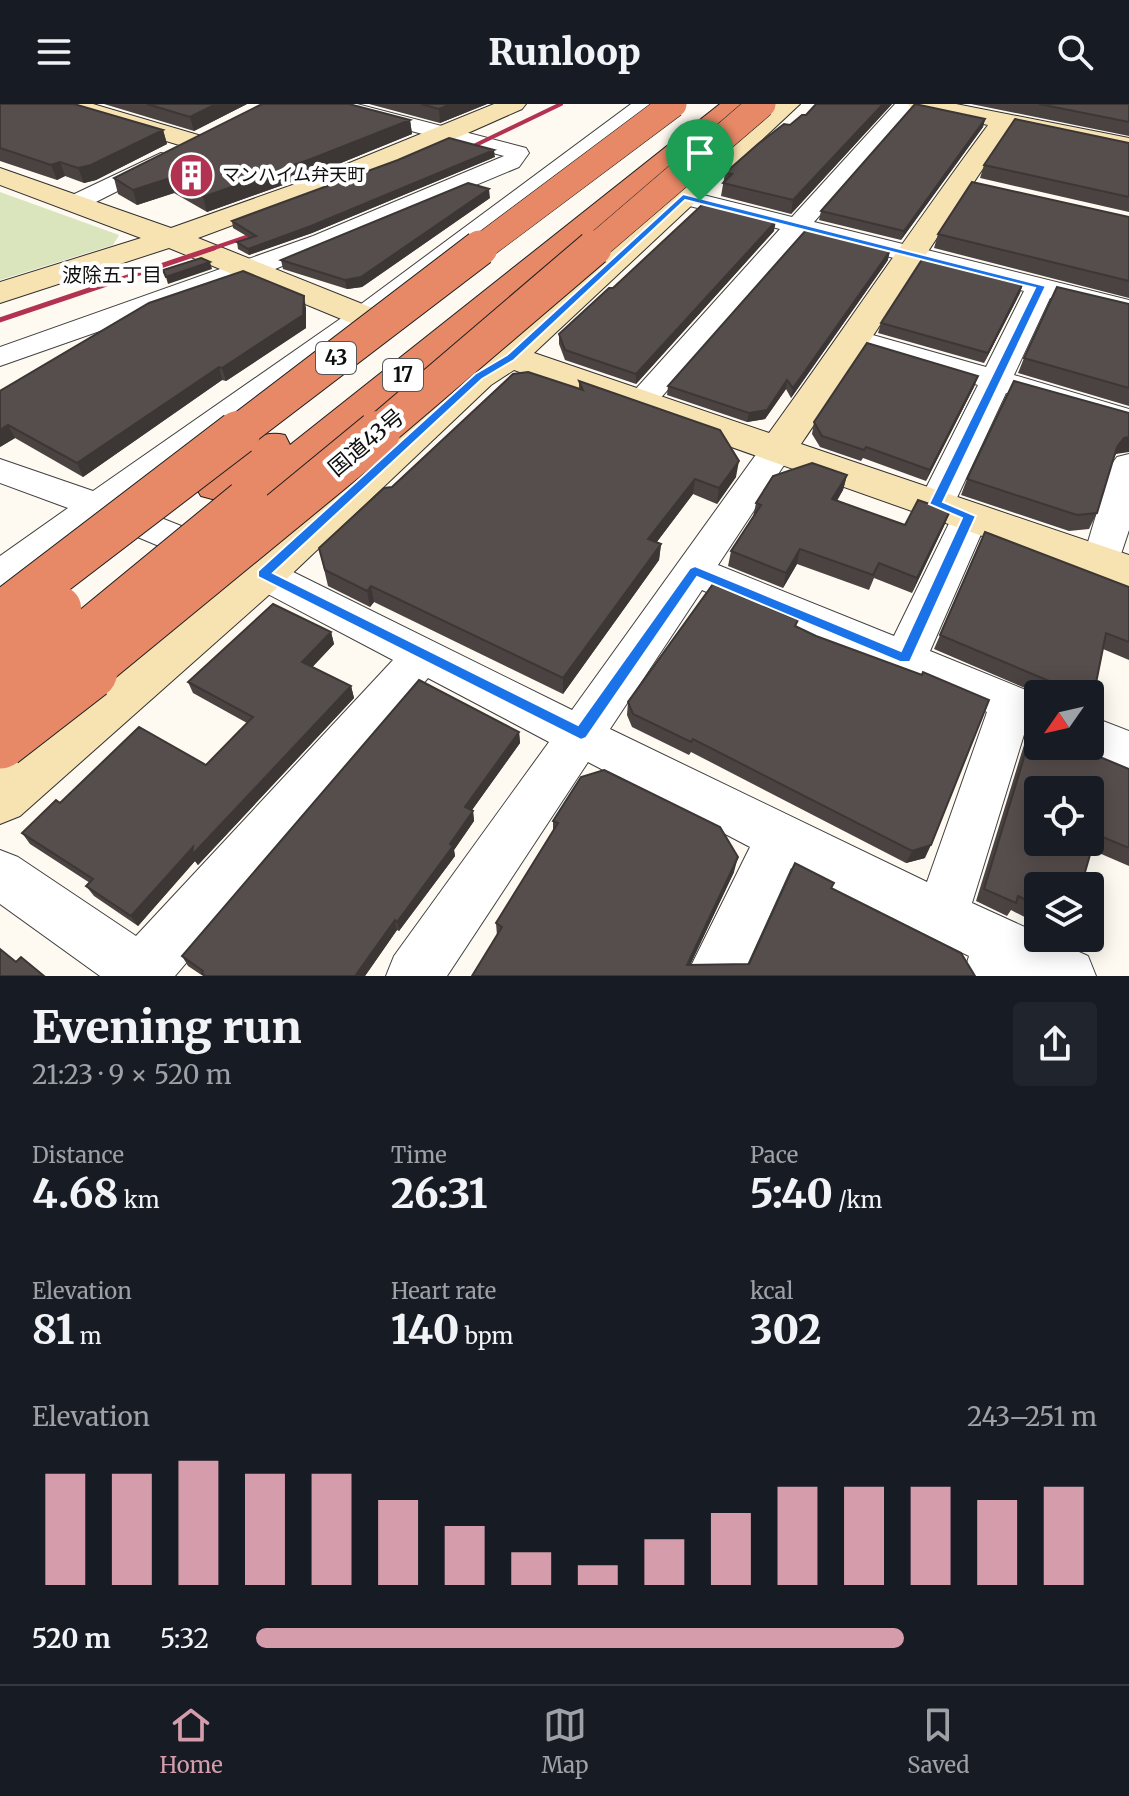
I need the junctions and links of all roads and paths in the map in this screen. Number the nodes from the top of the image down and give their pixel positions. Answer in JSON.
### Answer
{"nodes":[{"id":1,"x":333,"y":104,"type":"edge"},
{"id":2,"x":395,"y":104,"type":"edge"},
{"id":3,"x":514,"y":104,"type":"edge"},
{"id":4,"x":673,"y":104,"type":"edge"},
{"id":5,"x":707,"y":104,"type":"edge"},
{"id":6,"x":735,"y":104,"type":"edge"},
{"id":7,"x":762,"y":104,"type":"edge"},
{"id":8,"x":788,"y":104,"type":"edge"},
{"id":9,"x":906,"y":104,"type":"edge"},
{"id":10,"x":920,"y":104,"type":"edge"},
{"id":11,"x":972,"y":104,"type":"edge"},
{"id":12,"x":85,"y":106,"type":"edge"},
{"id":13,"x":636,"y":109,"type":"edge"},
{"id":14,"x":375,"y":115,"type":"junction"},
{"id":15,"x":1003,"y":121,"type":"junction"},
{"id":16,"x":221,"y":129,"type":"edge"},
{"id":17,"x":569,"y":133,"type":"dead end"},
{"id":18,"x":447,"y":134,"type":"junction"},
{"id":19,"x":1129,"y":135,"type":"edge"},
{"id":20,"x":196,"y":142,"type":"junction"},
{"id":21,"x":1129,"y":146,"type":"edge"},
{"id":22,"x":0,"y":176,"type":"edge"},
{"id":23,"x":478,"y":177,"type":"junction"},
{"id":24,"x":527,"y":190,"type":"junction"},
{"id":25,"x":683,"y":197,"type":"junction"},
{"id":26,"x":75,"y":203,"type":"junction"},
{"id":27,"x":798,"y":225,"type":"junction"},
{"id":28,"x":173,"y":239,"type":"junction"},
{"id":29,"x":544,"y":247,"type":"junction"},
{"id":30,"x":909,"y":253,"type":"junction"},
{"id":31,"x":249,"y":269,"type":"junction"},
{"id":32,"x":1041,"y":286,"type":"junction"},
{"id":33,"x":0,"y":293,"type":"edge"},
{"id":34,"x":1129,"y":309,"type":"edge"},
{"id":35,"x":363,"y":316,"type":"junction"},
{"id":36,"x":855,"y":339,"type":"junction"},
{"id":37,"x":0,"y":357,"type":"edge"},
{"id":38,"x":510,"y":357,"type":"junction"},
{"id":39,"x":996,"y":380,"type":"junction"},
{"id":40,"x":640,"y":402,"type":"junction"},
{"id":41,"x":1129,"y":419,"type":"edge"},
{"id":42,"x":777,"y":450,"type":"junction"},
{"id":43,"x":1129,"y":465,"type":"edge"},
{"id":44,"x":0,"y":470,"type":"edge"},
{"id":45,"x":231,"y":494,"type":"junction"},
{"id":46,"x":98,"y":506,"type":"junction"},
{"id":47,"x":953,"y":510,"type":"junction"},
{"id":48,"x":1115,"y":567,"type":"edge"},
{"id":49,"x":695,"y":571,"type":"junction"},
{"id":50,"x":263,"y":574,"type":"junction"},
{"id":51,"x":0,"y":576,"type":"edge"},
{"id":52,"x":0,"y":615,"type":"edge"},
{"id":53,"x":0,"y":651,"type":"edge"},
{"id":54,"x":424,"y":654,"type":"junction"},
{"id":55,"x":905,"y":658,"type":"junction"},
{"id":56,"x":0,"y":707,"type":"edge"},
{"id":57,"x":1024,"y":708,"type":"edge"},
{"id":58,"x":1024,"y":710,"type":"edge"},
{"id":59,"x":581,"y":734,"type":"junction"},
{"id":60,"x":0,"y":740,"type":"edge"},
{"id":61,"x":1104,"y":741,"type":"edge"},
{"id":62,"x":1129,"y":751,"type":"edge"},
{"id":63,"x":0,"y":799,"type":"edge"},
{"id":64,"x":780,"y":838,"type":"junction"},
{"id":65,"x":0,"y":874,"type":"edge"},
{"id":66,"x":942,"y":913,"type":"junction"},
{"id":67,"x":996,"y":959,"type":"edge"},
{"id":68,"x":142,"y":974,"type":"edge"},
{"id":69,"x":414,"y":976,"type":"edge"},
{"id":70,"x":714,"y":976,"type":"edge"},
{"id":71,"x":1068,"y":976,"type":"edge"}],
"edges":[{"from":1,"to":14,"type":"street"},
{"from":2,"to":14,"type":"street"},
{"from":3,"to":18,"type":"street"},
{"from":4,"to":52,"type":"highway","number":"43","bridge":true},
{"from":5,"to":29,"type":"highway","number":"17"},
{"from":6,"to":29,"type":"highway","number":"17"},
{"from":7,"to":60,"type":"highway","name":"国道43号","bridge":true},
{"from":8,"to":25,"type":"street"},
{"from":9,"to":27,"type":"street"},
{"from":10,"to":15,"type":"street"},
{"from":11,"to":19,"type":"street"},
{"from":12,"to":20,"type":"street"},
{"from":13,"to":17,"type":"street"},
{"from":13,"to":24,"type":"street"},
{"from":14,"to":18,"type":"street"},
{"from":15,"to":21,"type":"street"},
{"from":15,"to":30,"type":"street"},
{"from":16,"to":20,"type":"street"},
{"from":18,"to":23,"type":"street"},
{"from":18,"to":28,"type":"street"},
{"from":20,"to":26,"type":"street"},
{"from":22,"to":26,"type":"street"},
{"from":23,"to":24,"type":"street"},
{"from":23,"to":31,"type":"street"},
{"from":24,"to":35,"type":"street"},
{"from":25,"to":27,"type":"street"},
{"from":25,"to":38,"type":"street"},
{"from":26,"to":28,"type":"street"},
{"from":27,"to":30,"type":"street"},
{"from":27,"to":40,"type":"street"},
{"from":28,"to":31,"type":"street"},
{"from":28,"to":33,"type":"street"},
{"from":29,"to":45,"type":"highway","number":"17"},
{"from":30,"to":32,"type":"street"},
{"from":30,"to":36,"type":"street"},
{"from":31,"to":35,"type":"street"},
{"from":31,"to":37,"type":"street"},
{"from":32,"to":34,"type":"street"},
{"from":32,"to":39,"type":"street"},
{"from":35,"to":46,"type":"street"},
{"from":36,"to":39,"type":"street"},
{"from":36,"to":42,"type":"street"},
{"from":38,"to":40,"type":"street"},
{"from":38,"to":50,"type":"street"},
{"from":39,"to":41,"type":"street"},
{"from":39,"to":47,"type":"street"},
{"from":40,"to":42,"type":"street"},
{"from":42,"to":47,"type":"street"},
{"from":42,"to":49,"type":"street"},
{"from":43,"to":48,"type":"street"},
{"from":44,"to":46,"type":"street"},
{"from":45,"to":53,"type":"highway","bridge":true},
{"from":45,"to":56,"type":"highway","bridge":true},
{"from":46,"to":50,"type":"street"},
{"from":46,"to":51,"type":"street"},
{"from":47,"to":48,"type":"street"},
{"from":47,"to":55,"type":"street"},
{"from":49,"to":55,"type":"street"},
{"from":49,"to":59,"type":"street"},
{"from":50,"to":54,"type":"street"},
{"from":50,"to":63,"type":"street"},
{"from":54,"to":59,"type":"street"},
{"from":54,"to":68,"type":"street"},
{"from":55,"to":57,"type":"street"},
{"from":58,"to":66,"type":"street"},
{"from":59,"to":64,"type":"street"},
{"from":59,"to":69,"type":"street"},
{"from":61,"to":62,"type":"street"},
{"from":64,"to":66,"type":"street"},
{"from":64,"to":70,"type":"street"},
{"from":65,"to":68,"type":"street"},
{"from":66,"to":67,"type":"street"},
{"from":67,"to":71,"type":"street"}]}
